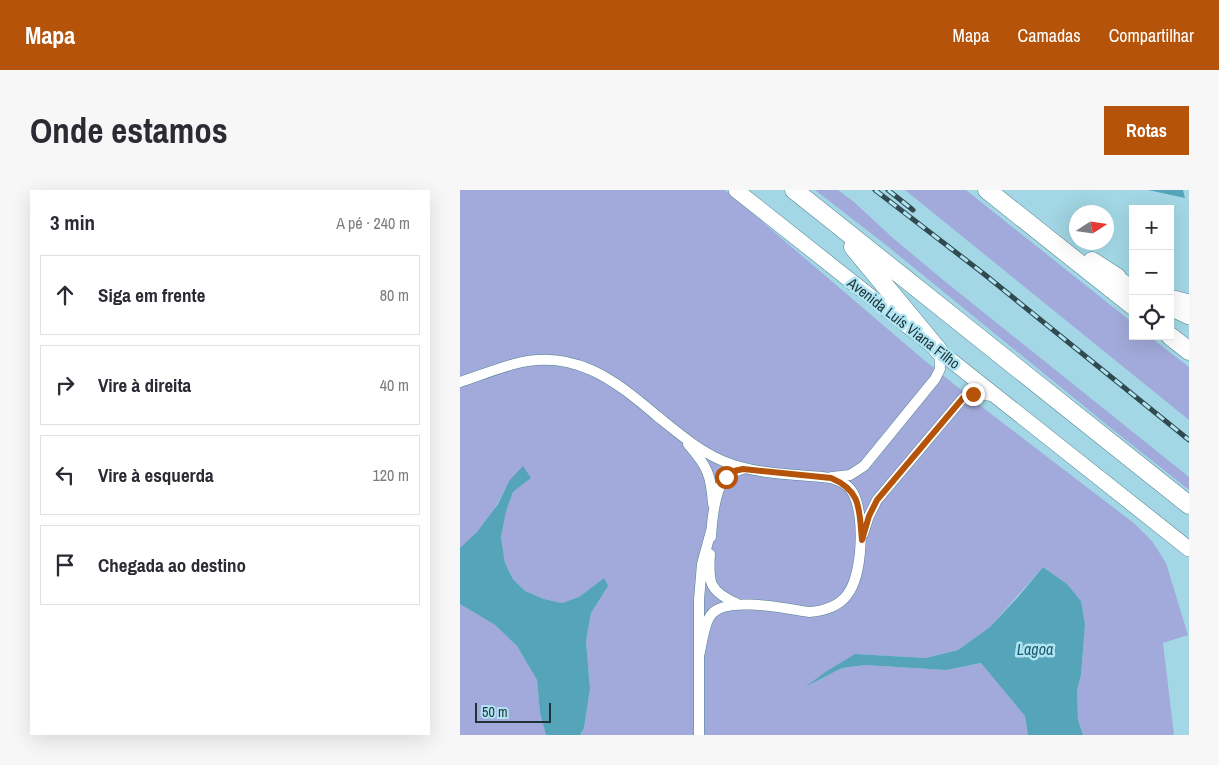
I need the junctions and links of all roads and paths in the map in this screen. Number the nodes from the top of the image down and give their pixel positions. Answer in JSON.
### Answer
{"nodes":[{"id":1,"x":736,"y":190,"type":"edge"},
{"id":2,"x":794,"y":190,"type":"edge"},
{"id":3,"x":992,"y":194,"type":"edge"},
{"id":4,"x":829,"y":218,"type":"junction"},
{"id":5,"x":1117,"y":277,"type":"junction"},
{"id":6,"x":1129,"y":282,"type":"edge"},
{"id":7,"x":1129,"y":286,"type":"edge"},
{"id":8,"x":1174,"y":298,"type":"edge"},
{"id":9,"x":1189,"y":302,"type":"edge"},
{"id":10,"x":1129,"y":303,"type":"edge"},
{"id":11,"x":1174,"y":310,"type":"edge"},
{"id":12,"x":1189,"y":317,"type":"edge"},
{"id":13,"x":1174,"y":339,"type":"edge"},
{"id":14,"x":939,"y":350,"type":"junction"},
{"id":15,"x":1189,"y":351,"type":"edge"},
{"id":16,"x":460,"y":382,"type":"edge"},
{"id":17,"x":996,"y":396,"type":"junction"},
{"id":18,"x":679,"y":434,"type":"junction"},
{"id":19,"x":743,"y":469,"type":"junction"},
{"id":20,"x":831,"y":478,"type":"junction"},
{"id":21,"x":1189,"y":505,"type":"edge"},
{"id":22,"x":714,"y":513,"type":"junction"},
{"id":23,"x":711,"y":531,"type":"junction"},
{"id":24,"x":862,"y":540,"type":"junction"},
{"id":25,"x":1189,"y":549,"type":"edge"},
{"id":26,"x":738,"y":604,"type":"junction"},
{"id":27,"x":699,"y":656,"type":"junction"},
{"id":28,"x":699,"y":735,"type":"edge"}],
"edges":[{"from":1,"to":14,"type":"main road","name":"Avenida Luís Viana Filho"},
{"from":2,"to":4,"type":"highway"},
{"from":3,"to":5,"type":"highway"},
{"from":3,"to":10,"type":"highway"},
{"from":4,"to":14,"type":"highway"},
{"from":4,"to":21,"type":"highway"},
{"from":5,"to":6,"type":"main road"},
{"from":5,"to":7,"type":"main road"},
{"from":8,"to":9,"type":"main road"},
{"from":11,"to":12,"type":"main road"},
{"from":13,"to":15,"type":"highway"},
{"from":14,"to":17,"type":"main road","name":"Avenida Luís Viana Filho"},
{"from":14,"to":20,"type":"street"},
{"from":16,"to":18,"type":"street"},
{"from":17,"to":24,"type":"street"},
{"from":17,"to":25,"type":"main road","name":"Avenida Luís Viana Filho"},
{"from":18,"to":19,"type":"street"},
{"from":18,"to":22,"type":"street"},
{"from":19,"to":20,"type":"street"},
{"from":19,"to":22,"type":"street"},
{"from":20,"to":24,"type":"street"},
{"from":22,"to":23,"type":"street"},
{"from":23,"to":26,"type":"street"},
{"from":23,"to":27,"type":"street"},
{"from":24,"to":26,"type":"street"},
{"from":26,"to":27,"type":"street"},
{"from":27,"to":28,"type":"street"}]}
